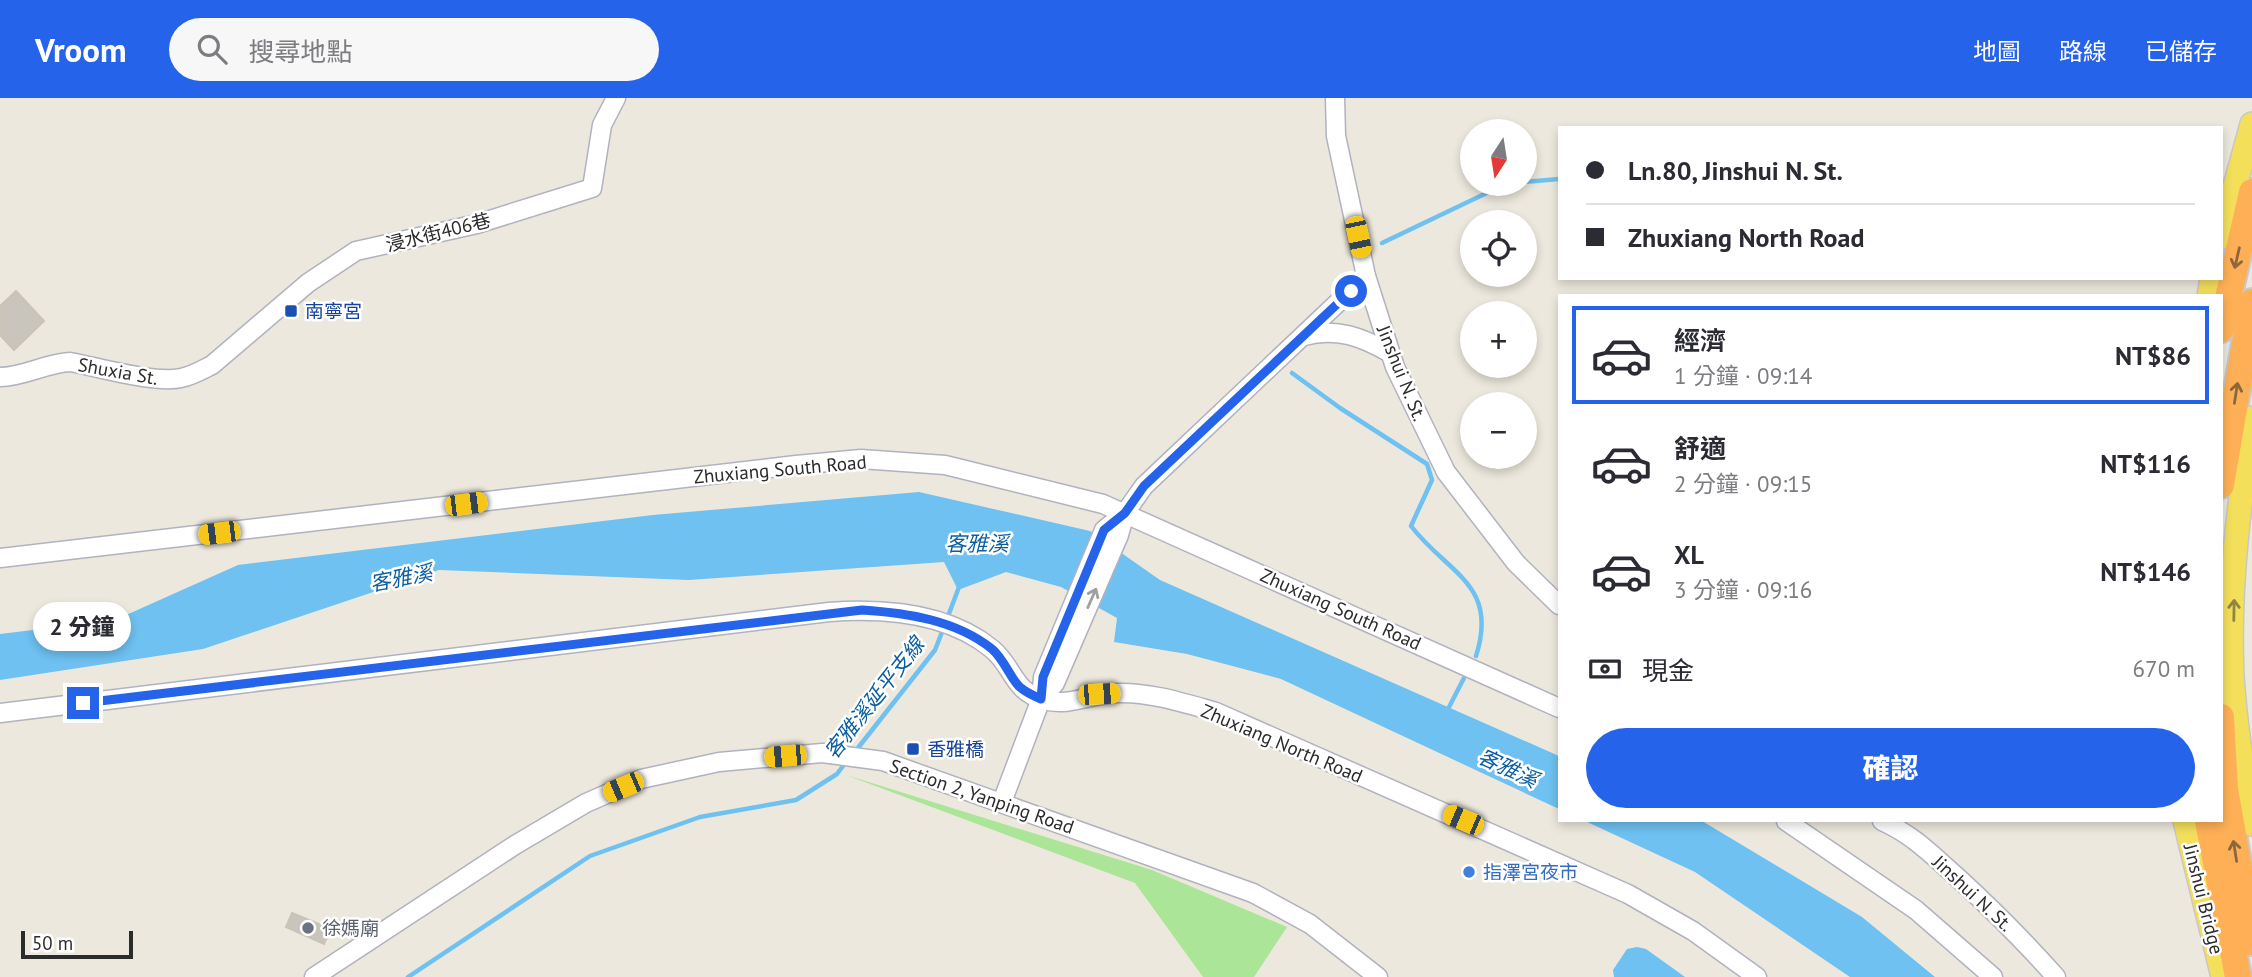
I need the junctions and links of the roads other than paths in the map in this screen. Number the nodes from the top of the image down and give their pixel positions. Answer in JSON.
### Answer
{"nodes":[{"id":1,"x":616,"y":98,"type":"edge"},
{"id":2,"x":1335,"y":98,"type":"edge"},
{"id":3,"x":2252,"y":124,"type":"edge"},
{"id":4,"x":2252,"y":192,"type":"edge"},
{"id":5,"x":2223,"y":230,"type":"edge"},
{"id":6,"x":1366,"y":276,"type":"junction"},
{"id":7,"x":293,"y":295,"type":"joint"},
{"id":8,"x":2252,"y":302,"type":"edge"},
{"id":9,"x":2223,"y":320,"type":"edge"},
{"id":10,"x":1304,"y":336,"type":"junction"},
{"id":11,"x":1390,"y":353,"type":"junction"},
{"id":12,"x":0,"y":377,"type":"edge"},
{"id":13,"x":2252,"y":418,"type":"edge"},
{"id":14,"x":2231,"y":485,"type":"edge"},
{"id":15,"x":1125,"y":513,"type":"junction"},
{"id":16,"x":0,"y":558,"type":"edge"},
{"id":17,"x":1558,"y":604,"type":"edge"},
{"id":18,"x":1041,"y":699,"type":"junction"},
{"id":19,"x":1558,"y":708,"type":"edge"},
{"id":20,"x":0,"y":713,"type":"edge"},
{"id":21,"x":2223,"y":753,"type":"edge"},
{"id":22,"x":1002,"y":802,"type":"junction"},
{"id":23,"x":1787,"y":822,"type":"edge"},
{"id":24,"x":1884,"y":822,"type":"edge"},
{"id":25,"x":2185,"y":822,"type":"edge"},
{"id":26,"x":2208,"y":822,"type":"edge"},
{"id":27,"x":2252,"y":824,"type":"edge"},
{"id":28,"x":2252,"y":942,"type":"edge"},
{"id":29,"x":314,"y":977,"type":"edge"},
{"id":30,"x":1378,"y":977,"type":"edge"},
{"id":31,"x":1757,"y":977,"type":"edge"},
{"id":32,"x":1993,"y":977,"type":"edge"},
{"id":33,"x":2056,"y":977,"type":"edge"},
{"id":34,"x":2223,"y":977,"type":"edge"},
{"id":35,"x":2238,"y":977,"type":"edge"}],
"edges":[{"from":1,"to":7,"type":"street","name":"浸水街406巷"},
{"from":2,"to":6,"type":"street","name":"Jinshui N. St."},
{"from":3,"to":5,"type":"main road"},
{"from":4,"to":9,"type":"highway","one_way":true},
{"from":6,"to":10,"type":"street"},
{"from":6,"to":11,"type":"street","name":"Jinshui N. St."},
{"from":7,"to":12,"type":"street","name":"Shuxia St."},
{"from":14,"to":8,"type":"highway","one_way":true},
{"from":10,"to":11,"type":"street"},
{"from":10,"to":15,"type":"street"},
{"from":11,"to":17,"type":"street","name":"Jinshui N. St."},
{"from":13,"to":14,"type":"main road"},
{"from":27,"to":14,"type":"main road","one_way":true},
{"from":15,"to":16,"type":"street","name":"Zhuxiang South Road"},
{"from":15,"to":18,"type":"street"},
{"from":15,"to":19,"type":"street","name":"Zhuxiang South Road"},
{"from":18,"to":20,"type":"street"},
{"from":18,"to":22,"type":"street"},
{"from":18,"to":31,"type":"street","name":"Zhuxiang North Road"},
{"from":28,"to":21,"type":"highway","name":"Jinshui Bridge","one_way":true},
{"from":22,"to":29,"type":"street","name":"Section 2, Yanping Road"},
{"from":22,"to":30,"type":"street","name":"Section 2, Yanping Road"},
{"from":23,"to":32,"type":"street"},
{"from":24,"to":33,"type":"street","name":"Jinshui N. St."},
{"from":25,"to":34,"type":"main road","name":"Jinshui Bridge"},
{"from":26,"to":35,"type":"highway","name":"Jinshui Bridge"}]}
